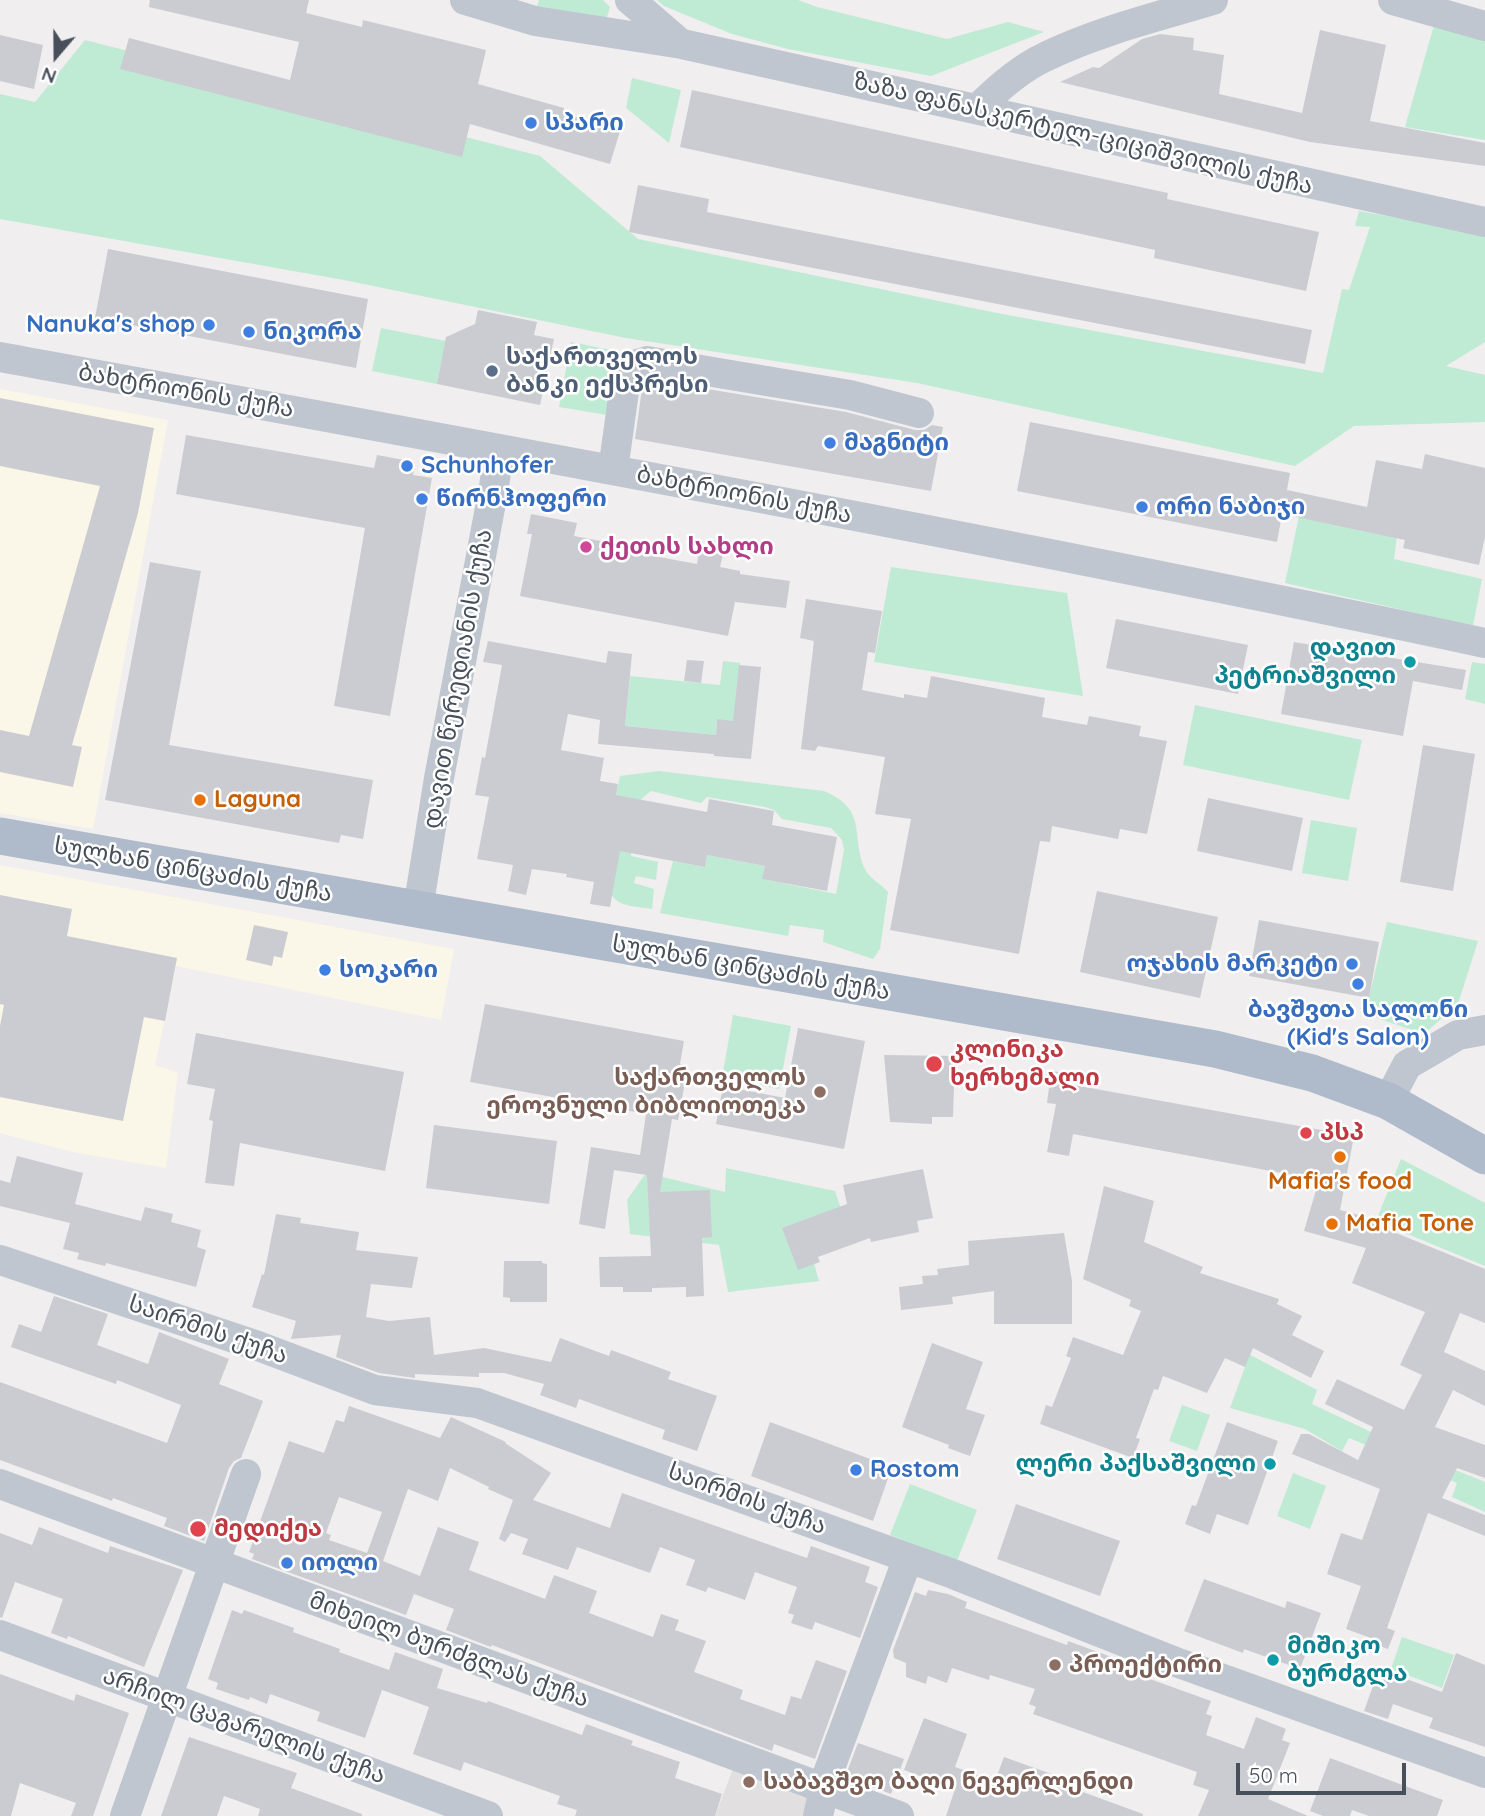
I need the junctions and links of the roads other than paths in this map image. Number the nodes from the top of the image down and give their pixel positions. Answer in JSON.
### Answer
{"nodes":[{"id":1,"x":465,"y":0,"type":"edge"},
{"id":2,"x":630,"y":0,"type":"edge"},
{"id":3,"x":1213,"y":0,"type":"edge"},
{"id":4,"x":1393,"y":0,"type":"edge"},
{"id":5,"x":1485,"y":26,"type":"edge"},
{"id":6,"x":682,"y":44,"type":"junction"},
{"id":7,"x":977,"y":110,"type":"junction"},
{"id":8,"x":1485,"y":222,"type":"edge"},
{"id":9,"x":0,"y":357,"type":"edge"},
{"id":10,"x":919,"y":413,"type":"dead end"},
{"id":11,"x":499,"y":449,"type":"junction"},
{"id":12,"x":612,"y":470,"type":"junction"},
{"id":13,"x":1485,"y":643,"type":"edge"},
{"id":14,"x":0,"y":836,"type":"edge"},
{"id":15,"x":418,"y":909,"type":"junction"},
{"id":16,"x":1485,"y":1030,"type":"edge"},
{"id":17,"x":1388,"y":1101,"type":"junction"},
{"id":18,"x":1485,"y":1156,"type":"edge"},
{"id":19,"x":0,"y":1260,"type":"edge"},
{"id":20,"x":246,"y":1474,"type":"dead end"},
{"id":21,"x":0,"y":1484,"type":"edge"},
{"id":22,"x":908,"y":1558,"type":"junction"},
{"id":23,"x":214,"y":1562,"type":"junction"},
{"id":24,"x":0,"y":1635,"type":"edge"},
{"id":25,"x":167,"y":1698,"type":"junction"},
{"id":26,"x":1485,"y":1773,"type":"edge"},
{"id":27,"x":821,"y":1802,"type":"edge"},
{"id":28,"x":125,"y":1816,"type":"edge"},
{"id":29,"x":488,"y":1816,"type":"edge"},
{"id":30,"x":899,"y":1816,"type":"edge"}],
"edges":[{"from":1,"to":6,"type":"street","name":"ზაზა ფანასკერტელ-ციციშვილის ქუჩა"},
{"from":2,"to":6,"type":"street","name":"ზაზა ფანასკერტელ-ციციშვილის ქუჩა"},
{"from":3,"to":7,"type":"street"},
{"from":4,"to":5,"type":"street"},
{"from":6,"to":7,"type":"street","name":"ზაზა ფანასკერტელ-ციციშვილის ქუჩა"},
{"from":7,"to":8,"type":"street","name":"ზაზა ფანასკერტელ-ციციშვილის ქუჩა"},
{"from":9,"to":11,"type":"street","name":"ბახტრიონის ქუჩა"},
{"from":10,"to":12,"type":"street"},
{"from":11,"to":12,"type":"street","name":"ბახტრიონის ქუჩა"},
{"from":11,"to":15,"type":"street","name":"დავით წერედიანის ქუჩა"},
{"from":12,"to":13,"type":"street","name":"ბახტრიონის ქუჩა"},
{"from":14,"to":15,"type":"main road","name":"სულხან ცინცაძის ქუჩა"},
{"from":15,"to":17,"type":"main road","name":"სულხან ცინცაძის ქუჩა"},
{"from":16,"to":17,"type":"street"},
{"from":17,"to":18,"type":"main road","name":"სულხან ცინცაძის ქუჩა"},
{"from":19,"to":22,"type":"street","name":"საირმის ქუჩა"},
{"from":20,"to":23,"type":"street"},
{"from":21,"to":23,"type":"street","name":"მიხეილ ბურძგლას ქუჩა"},
{"from":22,"to":26,"type":"street","name":"საირმის ქუჩა"},
{"from":22,"to":27,"type":"street"},
{"from":23,"to":25,"type":"street"},
{"from":23,"to":27,"type":"street","name":"მიხეილ ბურძგლას ქუჩა"},
{"from":24,"to":25,"type":"street","name":"არჩილ ცაგარელის ქუჩა"},
{"from":25,"to":28,"type":"street"},
{"from":25,"to":29,"type":"street","name":"არჩილ ცაგარელის ქუჩა"},
{"from":27,"to":30,"type":"street","name":"მიხეილ ბურძგლას ქუჩა"}]}
